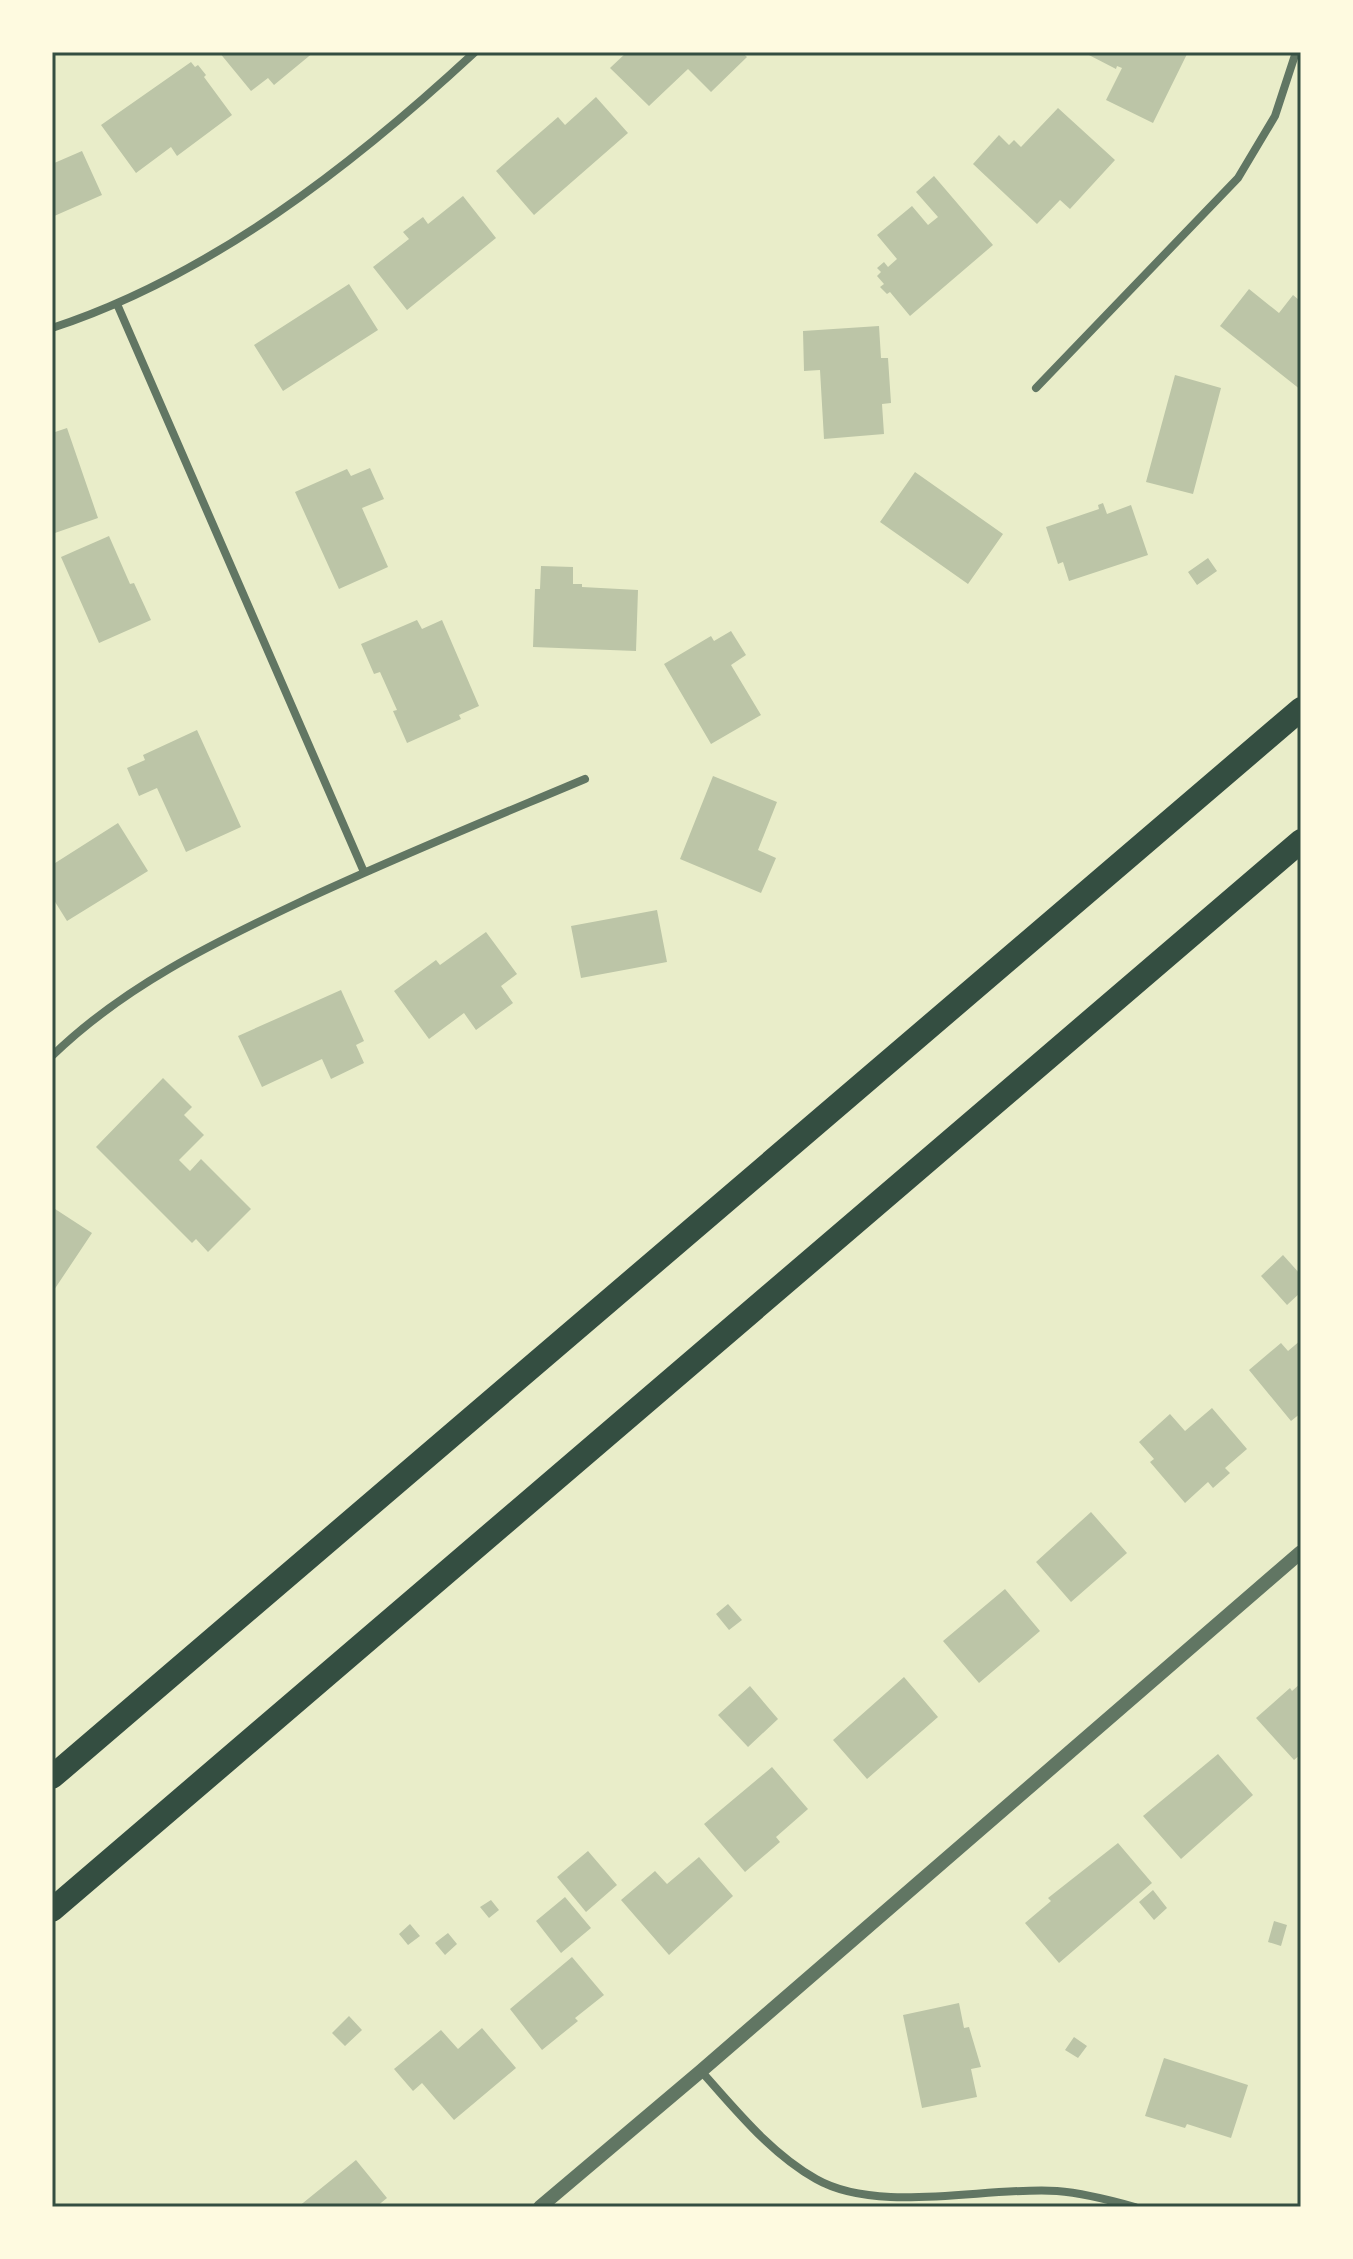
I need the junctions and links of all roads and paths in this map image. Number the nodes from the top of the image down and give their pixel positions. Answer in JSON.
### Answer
{"nodes":[{"id":1,"x":475,"y":52,"type":"edge"},
{"id":2,"x":1296,"y":52,"type":"edge"},
{"id":3,"x":117,"y":304,"type":"junction"},
{"id":4,"x":52,"y":328,"type":"edge"},
{"id":5,"x":1036,"y":388,"type":"dead end"},
{"id":6,"x":1301,"y":709,"type":"edge"},
{"id":7,"x":585,"y":779,"type":"dead end"},
{"id":8,"x":1301,"y":841,"type":"edge"},
{"id":9,"x":364,"y":872,"type":"junction"},
{"id":10,"x":52,"y":1056,"type":"edge"},
{"id":11,"x":1301,"y":1552,"type":"edge"},
{"id":12,"x":52,"y":1777,"type":"edge"},
{"id":13,"x":52,"y":1910,"type":"edge"},
{"id":14,"x":701,"y":2071,"type":"junction"},
{"id":15,"x":540,"y":2207,"type":"edge"},
{"id":16,"x":1135,"y":2207,"type":"edge"}],
"edges":[{"from":1,"to":3,"type":"street"},
{"from":2,"to":5,"type":"street"},
{"from":3,"to":4,"type":"street"},
{"from":3,"to":9,"type":"street"},
{"from":6,"to":12,"type":"highway"},
{"from":7,"to":9,"type":"street"},
{"from":8,"to":13,"type":"highway"},
{"from":9,"to":10,"type":"street"},
{"from":11,"to":14,"type":"street"},
{"from":14,"to":15,"type":"street"},
{"from":14,"to":16,"type":"street"}]}
